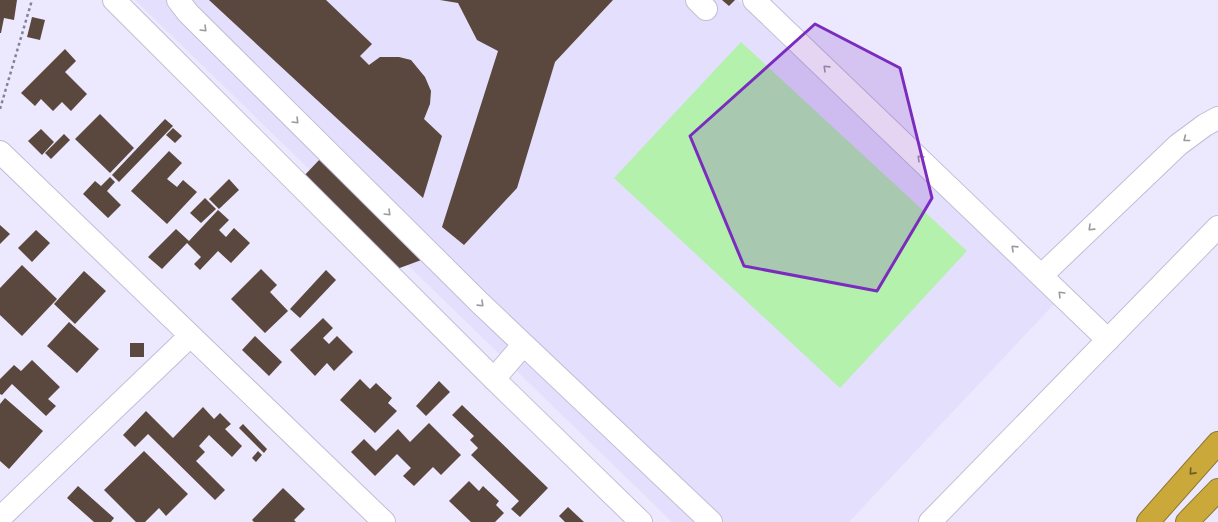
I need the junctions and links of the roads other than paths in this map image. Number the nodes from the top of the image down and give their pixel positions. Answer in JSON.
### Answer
{"nodes":[{"id":1,"x":114,"y":0,"type":"edge"},
{"id":2,"x":178,"y":0,"type":"edge"},
{"id":3,"x":754,"y":0,"type":"edge"},
{"id":4,"x":1218,"y":118,"type":"edge"},
{"id":5,"x":0,"y":152,"type":"edge"},
{"id":6,"x":1218,"y":227,"type":"edge"},
{"id":7,"x":1042,"y":275,"type":"junction"},
{"id":8,"x":190,"y":336,"type":"junction"},
{"id":9,"x":1108,"y":340,"type":"junction"},
{"id":10,"x":523,"y":344,"type":"junction"},
{"id":11,"x":494,"y":379,"type":"junction"},
{"id":12,"x":1218,"y":442,"type":"edge"},
{"id":13,"x":1218,"y":490,"type":"edge"},
{"id":14,"x":0,"y":518,"type":"edge"},
{"id":15,"x":384,"y":522,"type":"edge"},
{"id":16,"x":641,"y":522,"type":"edge"},
{"id":17,"x":712,"y":522,"type":"edge"},
{"id":18,"x":930,"y":522,"type":"edge"},
{"id":19,"x":1148,"y":522,"type":"edge"},
{"id":20,"x":1186,"y":522,"type":"edge"}],
"edges":[{"from":1,"to":11,"type":"street"},
{"from":2,"to":10,"type":"street","one_way":true},
{"from":7,"to":3,"type":"street","one_way":true},
{"from":4,"to":7,"type":"street","one_way":true},
{"from":5,"to":8,"type":"street"},
{"from":6,"to":9,"type":"street"},
{"from":9,"to":7,"type":"street","one_way":true},
{"from":8,"to":14,"type":"street"},
{"from":8,"to":15,"type":"street"},
{"from":9,"to":18,"type":"street"},
{"from":10,"to":11,"type":"street"},
{"from":10,"to":17,"type":"street"},
{"from":11,"to":16,"type":"street"},
{"from":12,"to":19,"type":"highway","one_way":true},
{"from":13,"to":20,"type":"highway"}]}
